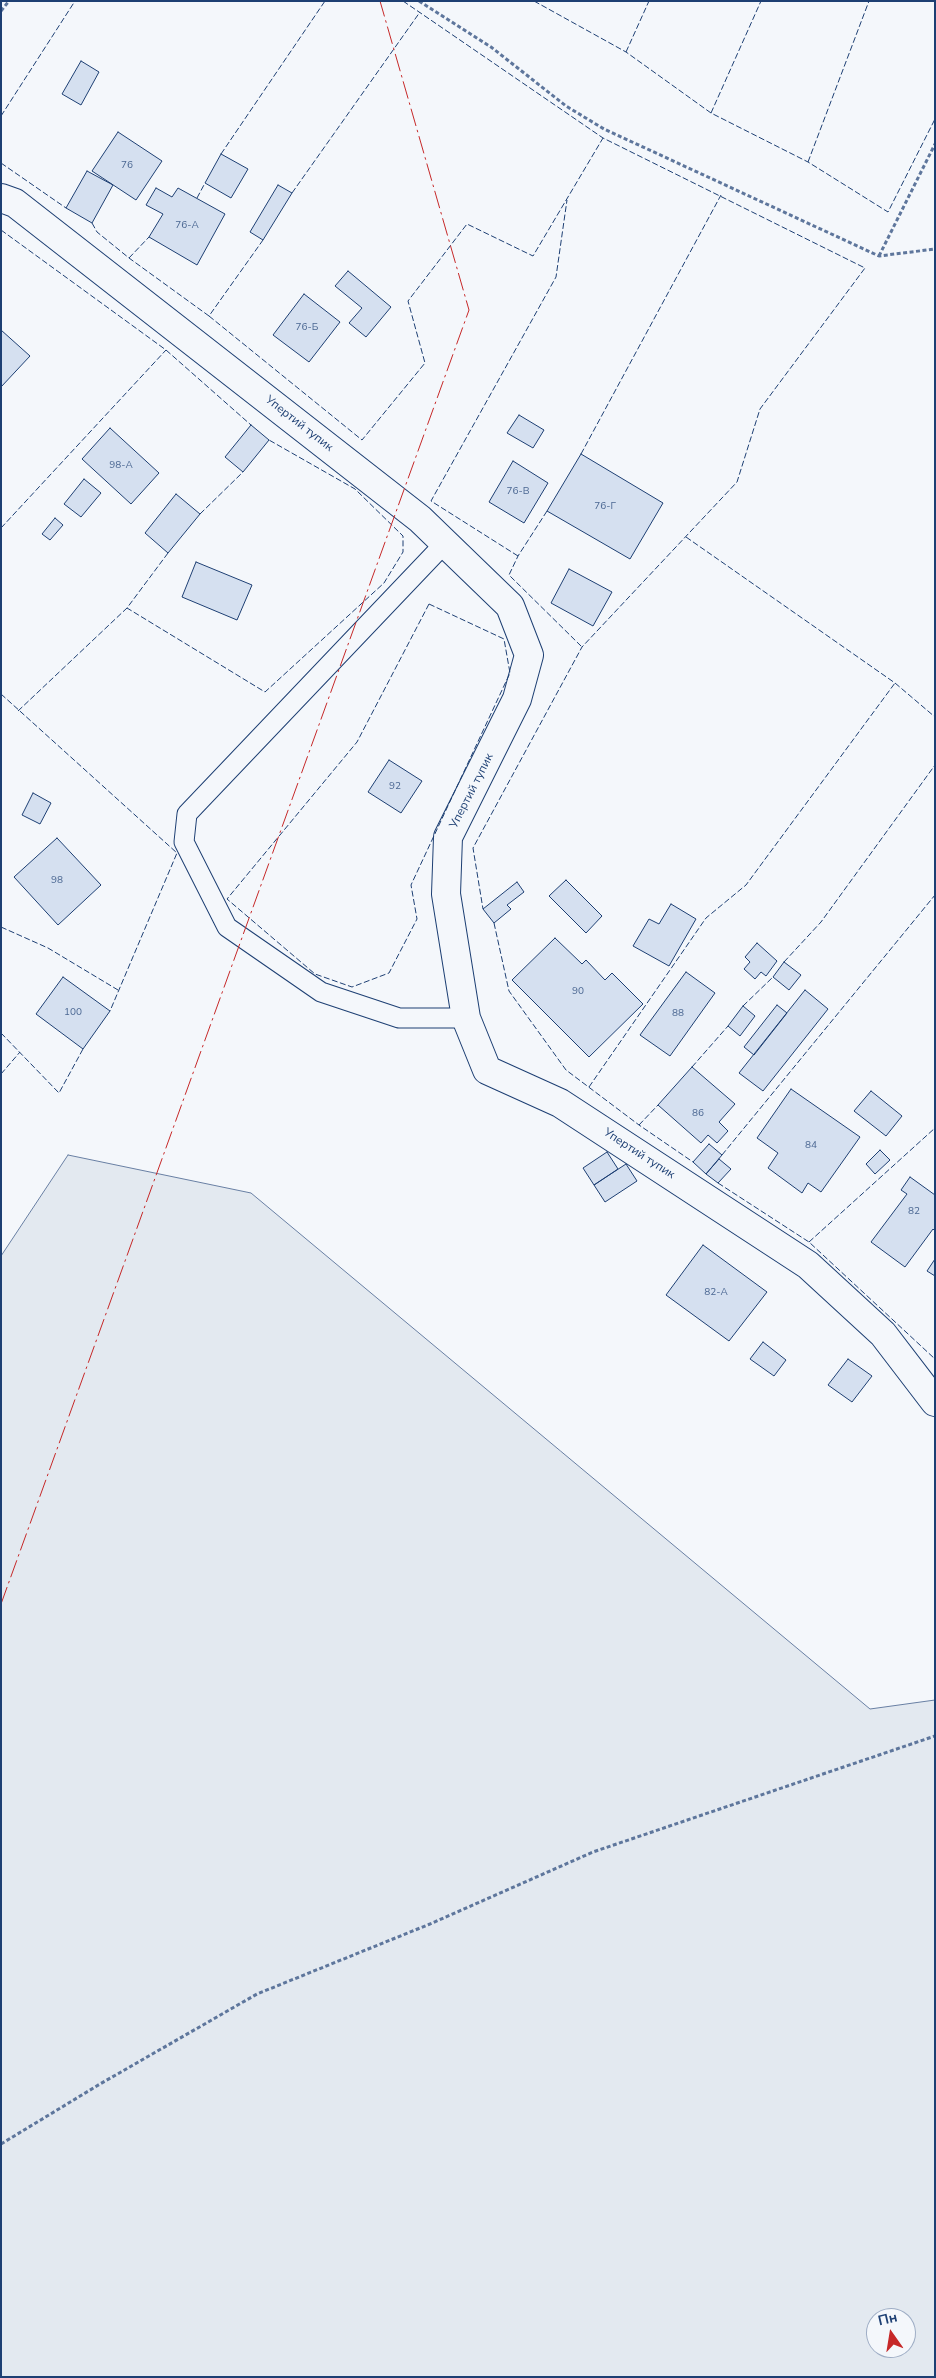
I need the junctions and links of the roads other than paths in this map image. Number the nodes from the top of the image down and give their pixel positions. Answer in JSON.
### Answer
{"nodes":[{"id":1,"x":1,"y":198,"type":"edge"},
{"id":2,"x":445,"y":543,"type":"junction"},
{"id":3,"x":466,"y":1018,"type":"junction"},
{"id":4,"x":935,"y":1402,"type":"edge"}],
"edges":[{"from":1,"to":2,"type":"street","name":"Упертий тупик"},
{"from":2,"to":3,"type":"street","name":"Упертий тупик"},
{"from":2,"to":3,"type":"lane"},
{"from":3,"to":4,"type":"street","name":"Упертий тупик"}]}
